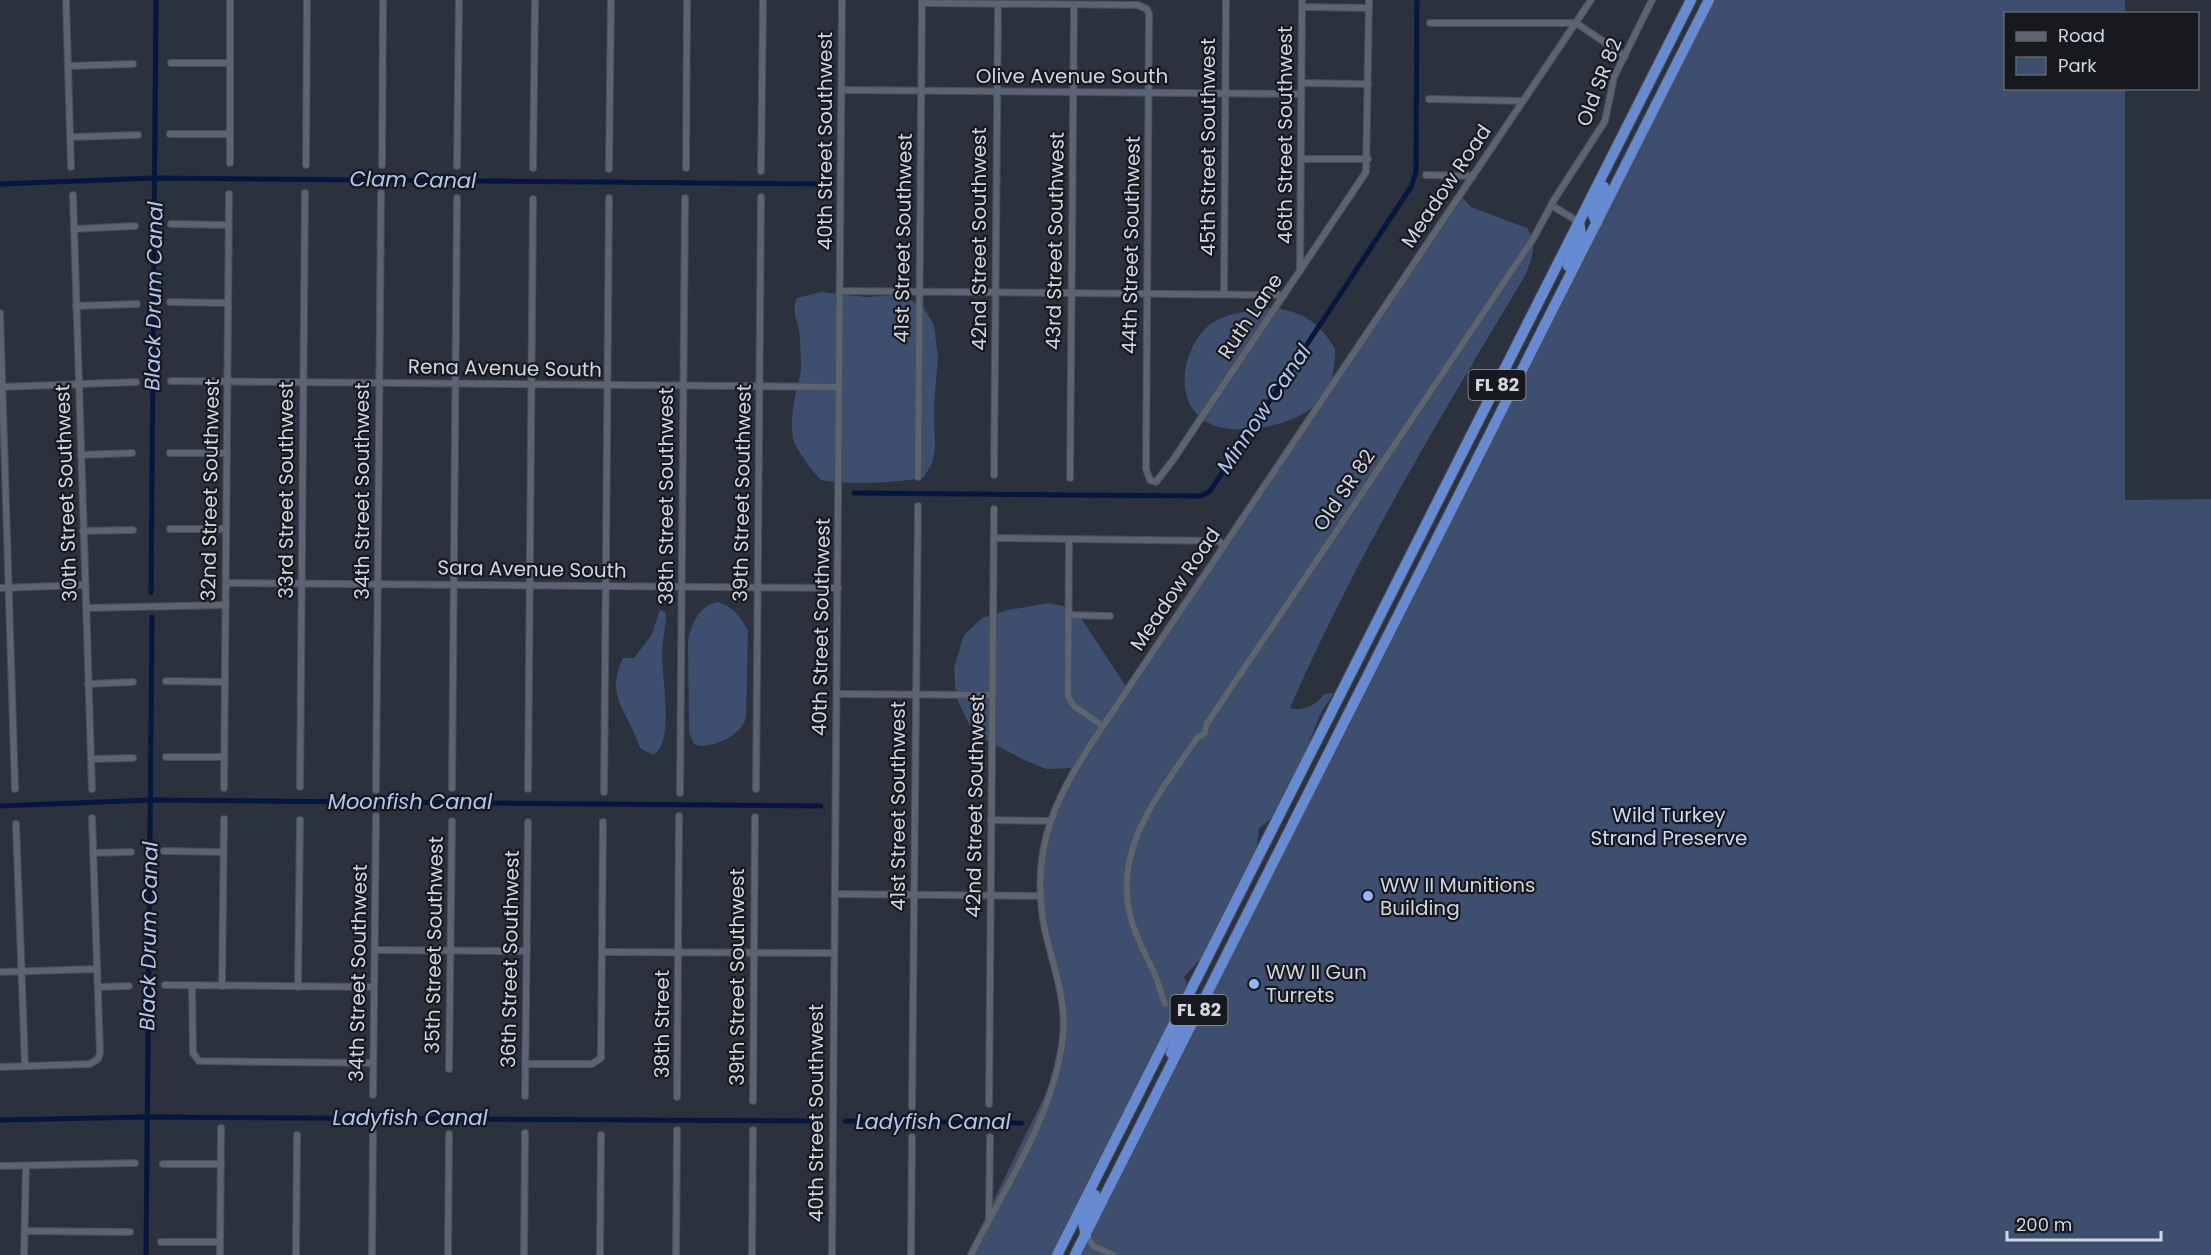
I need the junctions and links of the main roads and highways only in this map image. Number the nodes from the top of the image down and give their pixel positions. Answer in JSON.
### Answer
{"nodes":[{"id":1,"x":1691,"y":0,"type":"edge"},
{"id":2,"x":1709,"y":0,"type":"edge"},
{"id":3,"x":1632,"y":118,"type":"junction"},
{"id":4,"x":1578,"y":222,"type":"junction"},
{"id":5,"x":1597,"y":222,"type":"junction"},
{"id":6,"x":1534,"y":345,"type":"junction"},
{"id":7,"x":1232,"y":910,"type":"junction"},
{"id":8,"x":1197,"y":1014,"type":"junction"},
{"id":9,"x":1176,"y":1019,"type":"junction"},
{"id":10,"x":1147,"y":1113,"type":"junction"},
{"id":11,"x":1125,"y":1120,"type":"junction"},
{"id":12,"x":1086,"y":1235,"type":"junction"},
{"id":13,"x":1057,"y":1255,"type":"edge"},
{"id":14,"x":1075,"y":1255,"type":"edge"}],
"edges":[{"from":1,"to":3,"type":"highway","number":"FL 82"},
{"from":2,"to":5,"type":"highway","number":"FL 82"},
{"from":3,"to":4,"type":"highway","number":"FL 82"},
{"from":3,"to":5,"type":"highway"},
{"from":4,"to":6,"type":"highway"},
{"from":4,"to":7,"type":"highway","number":"FL 82"},
{"from":5,"to":6,"type":"highway","number":"FL 82"},
{"from":6,"to":8,"type":"highway","number":"FL 82"},
{"from":7,"to":8,"type":"highway"},
{"from":7,"to":9,"type":"highway","number":"FL 82"},
{"from":8,"to":10,"type":"highway","number":"FL 82"},
{"from":9,"to":10,"type":"highway"},
{"from":9,"to":11,"type":"highway","number":"FL 82"},
{"from":10,"to":12,"type":"highway","number":"FL 82"},
{"from":11,"to":12,"type":"highway"},
{"from":11,"to":13,"type":"highway","number":"FL 82"},
{"from":12,"to":14,"type":"highway","number":"FL 82"}]}
